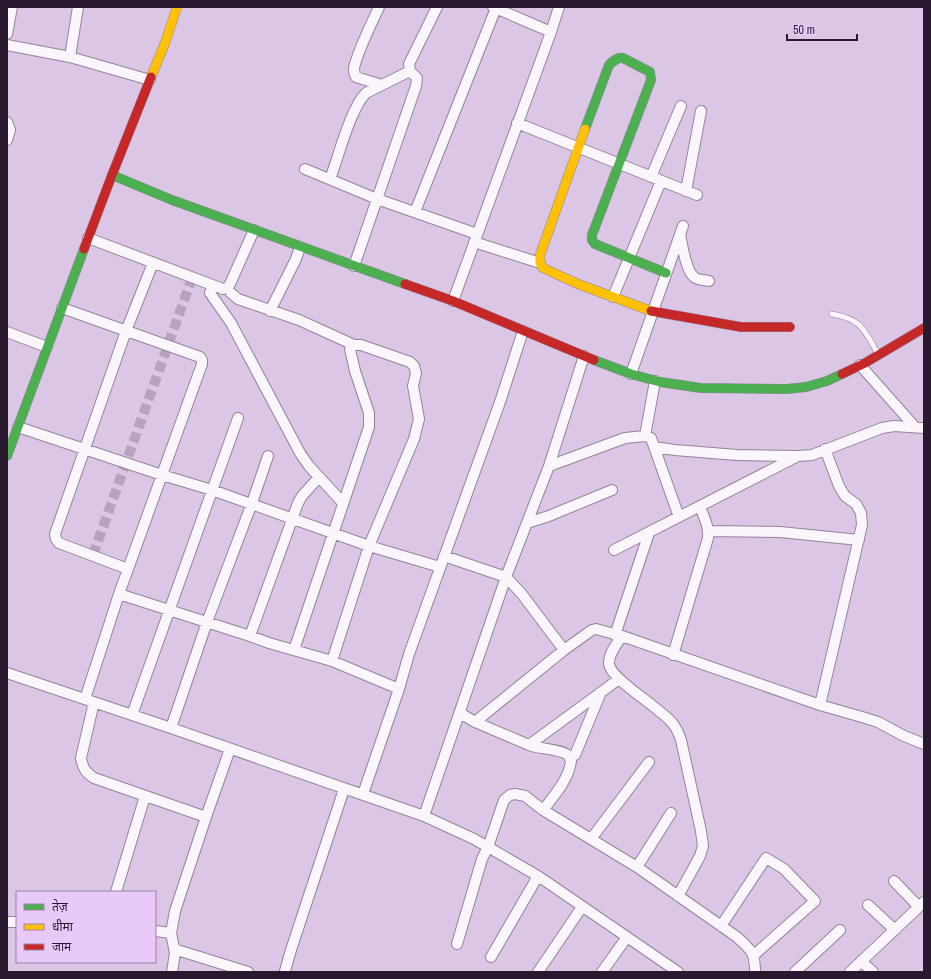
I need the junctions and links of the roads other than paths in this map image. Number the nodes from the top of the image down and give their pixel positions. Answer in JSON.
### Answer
{"nodes":[{"id":1,"x":12,"y":7,"type":"edge"},
{"id":2,"x":78,"y":7,"type":"edge"},
{"id":3,"x":177,"y":7,"type":"edge"},
{"id":4,"x":379,"y":7,"type":"edge"},
{"id":5,"x":437,"y":7,"type":"edge"},
{"id":6,"x":559,"y":7,"type":"edge"},
{"id":7,"x":495,"y":8,"type":"edge"},
{"id":8,"x":551,"y":32,"type":"junction"},
{"id":9,"x":7,"y":34,"type":"edge"},
{"id":10,"x":7,"y":45,"type":"edge"},
{"id":11,"x":70,"y":57,"type":"junction"},
{"id":12,"x":410,"y":71,"type":"junction"},
{"id":13,"x":150,"y":80,"type":"junction"},
{"id":14,"x":382,"y":85,"type":"junction"},
{"id":15,"x":680,"y":106,"type":"dead end"},
{"id":16,"x":701,"y":112,"type":"dead end"},
{"id":17,"x":7,"y":122,"type":"edge"},
{"id":18,"x":517,"y":123,"type":"junction"},
{"id":19,"x":7,"y":140,"type":"edge"},
{"id":20,"x":578,"y":148,"type":"junction"},
{"id":21,"x":618,"y":164,"type":"junction"},
{"id":22,"x":305,"y":169,"type":"dead end"},
{"id":23,"x":112,"y":175,"type":"junction"},
{"id":24,"x":330,"y":179,"type":"junction"},
{"id":25,"x":656,"y":179,"type":"junction"},
{"id":26,"x":686,"y":191,"type":"junction"},
{"id":27,"x":697,"y":195,"type":"dead end"},
{"id":28,"x":377,"y":199,"type":"junction"},
{"id":29,"x":415,"y":212,"type":"junction"},
{"id":30,"x":254,"y":230,"type":"junction"},
{"id":31,"x":88,"y":238,"type":"junction"},
{"id":32,"x":476,"y":238,"type":"junction"},
{"id":33,"x":300,"y":247,"type":"junction"},
{"id":34,"x":630,"y":258,"type":"junction"},
{"id":35,"x":153,"y":263,"type":"junction"},
{"id":36,"x":540,"y":263,"type":"junction"},
{"id":37,"x":354,"y":266,"type":"junction"},
{"id":38,"x":666,"y":273,"type":"junction"},
{"id":39,"x":709,"y":280,"type":"dead end"},
{"id":40,"x":213,"y":286,"type":"junction"},
{"id":41,"x":231,"y":293,"type":"dead end"},
{"id":42,"x":613,"y":297,"type":"junction"},
{"id":43,"x":453,"y":301,"type":"junction"},
{"id":44,"x":62,"y":308,"type":"junction"},
{"id":45,"x":270,"y":311,"type":"junction"},
{"id":46,"x":653,"y":312,"type":"junction"},
{"id":47,"x":832,"y":314,"type":"dead end"},
{"id":48,"x":790,"y":327,"type":"dead end"},
{"id":49,"x":924,"y":328,"type":"edge"},
{"id":50,"x":126,"y":331,"type":"junction"},
{"id":51,"x":522,"y":331,"type":"junction"},
{"id":52,"x":7,"y":332,"type":"edge"},
{"id":53,"x":354,"y":345,"type":"junction"},
{"id":54,"x":47,"y":346,"type":"junction"},
{"id":55,"x":879,"y":355,"type":"junction"},
{"id":56,"x":584,"y":356,"type":"junction"},
{"id":57,"x":860,"y":365,"type":"junction"},
{"id":58,"x":631,"y":374,"type":"junction"},
{"id":59,"x":655,"y":381,"type":"junction"},
{"id":60,"x":238,"y":418,"type":"dead end"},
{"id":61,"x":18,"y":427,"type":"junction"},
{"id":62,"x":919,"y":428,"type":"edge"},
{"id":63,"x":645,"y":436,"type":"junction"},
{"id":64,"x":654,"y":447,"type":"junction"},
{"id":65,"x":85,"y":449,"type":"junction"},
{"id":66,"x":826,"y":449,"type":"junction"},
{"id":67,"x":7,"y":456,"type":"edge"},
{"id":68,"x":268,"y":456,"type":"dead end"},
{"id":69,"x":798,"y":456,"type":"junction"},
{"id":70,"x":549,"y":466,"type":"junction"},
{"id":71,"x":162,"y":475,"type":"junction"},
{"id":72,"x":319,"y":477,"type":"junction"},
{"id":73,"x":212,"y":490,"type":"junction"},
{"id":74,"x":612,"y":490,"type":"dead end"},
{"id":75,"x":252,"y":503,"type":"junction"},
{"id":76,"x":343,"y":503,"type":"junction"},
{"id":77,"x":700,"y":507,"type":"junction"},
{"id":78,"x":679,"y":517,"type":"junction"},
{"id":79,"x":294,"y":520,"type":"junction"},
{"id":80,"x":527,"y":523,"type":"junction"},
{"id":81,"x":709,"y":531,"type":"junction"},
{"id":82,"x":648,"y":533,"type":"junction"},
{"id":83,"x":333,"y":534,"type":"junction"},
{"id":84,"x":859,"y":540,"type":"junction"},
{"id":85,"x":370,"y":546,"type":"junction"},
{"id":86,"x":614,"y":550,"type":"dead end"},
{"id":87,"x":444,"y":556,"type":"junction"},
{"id":88,"x":440,"y":567,"type":"junction"},
{"id":89,"x":128,"y":569,"type":"junction"},
{"id":90,"x":506,"y":577,"type":"junction"},
{"id":91,"x":119,"y":594,"type":"junction"},
{"id":92,"x":169,"y":610,"type":"junction"},
{"id":93,"x":207,"y":622,"type":"junction"},
{"id":94,"x":250,"y":636,"type":"junction"},
{"id":95,"x":618,"y":636,"type":"junction"},
{"id":96,"x":294,"y":650,"type":"junction"},
{"id":97,"x":564,"y":650,"type":"junction"},
{"id":98,"x":673,"y":655,"type":"junction"},
{"id":99,"x":332,"y":661,"type":"junction"},
{"id":100,"x":7,"y":673,"type":"edge"},
{"id":101,"x":619,"y":679,"type":"junction"},
{"id":102,"x":399,"y":689,"type":"junction"},
{"id":103,"x":601,"y":692,"type":"junction"},
{"id":104,"x":89,"y":701,"type":"junction"},
{"id":105,"x":820,"y":705,"type":"junction"},
{"id":106,"x":460,"y":713,"type":"junction"},
{"id":107,"x":132,"y":715,"type":"junction"},
{"id":108,"x":475,"y":722,"type":"junction"},
{"id":109,"x":171,"y":728,"type":"junction"},
{"id":110,"x":924,"y":744,"type":"edge"},
{"id":111,"x":529,"y":745,"type":"junction"},
{"id":112,"x":230,"y":749,"type":"junction"},
{"id":113,"x":575,"y":756,"type":"dead end"},
{"id":114,"x":649,"y":762,"type":"dead end"},
{"id":115,"x":344,"y":789,"type":"junction"},
{"id":116,"x":363,"y":794,"type":"junction"},
{"id":117,"x":145,"y":796,"type":"junction"},
{"id":118,"x":543,"y":810,"type":"junction"},
{"id":119,"x":671,"y":813,"type":"dead end"},
{"id":120,"x":424,"y":816,"type":"junction"},
{"id":121,"x":206,"y":817,"type":"junction"},
{"id":122,"x":591,"y":839,"type":"junction"},
{"id":123,"x":488,"y":847,"type":"junction"},
{"id":124,"x":637,"y":867,"type":"junction"},
{"id":125,"x":538,"y":876,"type":"junction"},
{"id":126,"x":894,"y":881,"type":"dead end"},
{"id":127,"x":116,"y":891,"type":"edge"},
{"id":128,"x":678,"y":896,"type":"junction"},
{"id":129,"x":868,"y":905,"type":"dead end"},
{"id":130,"x":921,"y":905,"type":"edge"},
{"id":131,"x":582,"y":907,"type":"junction"},
{"id":132,"x":721,"y":926,"type":"junction"},
{"id":133,"x":840,"y":930,"type":"dead end"},
{"id":134,"x":895,"y":930,"type":"junction"},
{"id":135,"x":156,"y":931,"type":"edge"},
{"id":136,"x":171,"y":933,"type":"junction"},
{"id":137,"x":627,"y":937,"type":"junction"},
{"id":138,"x":458,"y":944,"type":"dead end"},
{"id":139,"x":174,"y":949,"type":"junction"},
{"id":140,"x":754,"y":955,"type":"junction"},
{"id":141,"x":491,"y":957,"type":"dead end"},
{"id":142,"x":861,"y":961,"type":"junction"},
{"id":143,"x":674,"y":971,"type":"edge"},
{"id":144,"x":172,"y":972,"type":"edge"},
{"id":145,"x":248,"y":972,"type":"edge"},
{"id":146,"x":286,"y":972,"type":"edge"},
{"id":147,"x":538,"y":972,"type":"edge"},
{"id":148,"x":602,"y":972,"type":"edge"},
{"id":149,"x":755,"y":972,"type":"edge"},
{"id":150,"x":795,"y":972,"type":"edge"},
{"id":151,"x":850,"y":972,"type":"edge"},
{"id":152,"x":873,"y":972,"type":"edge"}],
"edges":[{"from":1,"to":9,"type":"street"},
{"from":2,"to":11,"type":"street"},
{"from":3,"to":13,"type":"street"},
{"from":4,"to":14,"type":"street"},
{"from":5,"to":12,"type":"street"},
{"from":6,"to":8,"type":"street"},
{"from":7,"to":8,"type":"street"},
{"from":7,"to":29,"type":"street"},
{"from":8,"to":18,"type":"street"},
{"from":10,"to":11,"type":"street"},
{"from":11,"to":13,"type":"street"},
{"from":12,"to":14,"type":"street"},
{"from":12,"to":28,"type":"street"},
{"from":13,"to":23,"type":"street"},
{"from":14,"to":24,"type":"street"},
{"from":15,"to":25,"type":"street"},
{"from":16,"to":26,"type":"street"},
{"from":17,"to":19,"type":"street"},
{"from":18,"to":20,"type":"street"},
{"from":18,"to":32,"type":"street"},
{"from":20,"to":21,"type":"street"},
{"from":20,"to":21,"type":"street"},
{"from":20,"to":36,"type":"street"},
{"from":21,"to":25,"type":"street"},
{"from":21,"to":34,"type":"street"},
{"from":22,"to":24,"type":"street"},
{"from":23,"to":30,"type":"street"},
{"from":23,"to":31,"type":"street"},
{"from":24,"to":28,"type":"street"},
{"from":25,"to":26,"type":"street"},
{"from":25,"to":34,"type":"street"},
{"from":26,"to":27,"type":"street"},
{"from":28,"to":29,"type":"street"},
{"from":28,"to":37,"type":"street"},
{"from":29,"to":32,"type":"street"},
{"from":30,"to":33,"type":"street"},
{"from":30,"to":40,"type":"street"},
{"from":31,"to":35,"type":"street"},
{"from":31,"to":44,"type":"street"},
{"from":32,"to":36,"type":"street"},
{"from":32,"to":43,"type":"street"},
{"from":33,"to":37,"type":"street"},
{"from":33,"to":45,"type":"street"},
{"from":34,"to":38,"type":"street"},
{"from":34,"to":42,"type":"street"},
{"from":35,"to":40,"type":"street"},
{"from":35,"to":50,"type":"street"},
{"from":36,"to":42,"type":"street"},
{"from":37,"to":43,"type":"street"},
{"from":38,"to":39,"type":"street"},
{"from":38,"to":46,"type":"street"},
{"from":40,"to":72,"type":"street"},
{"from":41,"to":45,"type":"street"},
{"from":42,"to":46,"type":"street"},
{"from":43,"to":51,"type":"street"},
{"from":44,"to":50,"type":"street"},
{"from":44,"to":54,"type":"street"},
{"from":45,"to":53,"type":"street"},
{"from":46,"to":48,"type":"street"},
{"from":46,"to":58,"type":"street"},
{"from":47,"to":55,"type":"lane"},
{"from":49,"to":55,"type":"street"},
{"from":50,"to":65,"type":"street"},
{"from":50,"to":71,"type":"street"},
{"from":51,"to":56,"type":"street"},
{"from":51,"to":87,"type":"street"},
{"from":52,"to":54,"type":"street"},
{"from":53,"to":76,"type":"street"},
{"from":53,"to":85,"type":"street"},
{"from":54,"to":61,"type":"street"},
{"from":55,"to":57,"type":"street"},
{"from":56,"to":58,"type":"street"},
{"from":56,"to":70,"type":"street"},
{"from":57,"to":59,"type":"street"},
{"from":57,"to":62,"type":"street"},
{"from":58,"to":59,"type":"street"},
{"from":59,"to":63,"type":"street"},
{"from":60,"to":73,"type":"street"},
{"from":61,"to":65,"type":"street"},
{"from":61,"to":67,"type":"street"},
{"from":62,"to":66,"type":"street"},
{"from":63,"to":64,"type":"street"},
{"from":63,"to":70,"type":"street"},
{"from":64,"to":69,"type":"street"},
{"from":64,"to":78,"type":"street"},
{"from":65,"to":71,"type":"street"},
{"from":65,"to":89,"type":"street"},
{"from":66,"to":69,"type":"street"},
{"from":66,"to":84,"type":"street"},
{"from":68,"to":75,"type":"street"},
{"from":69,"to":77,"type":"street"},
{"from":70,"to":80,"type":"street"},
{"from":71,"to":73,"type":"street"},
{"from":71,"to":89,"type":"street"},
{"from":72,"to":76,"type":"street"},
{"from":72,"to":79,"type":"street"},
{"from":73,"to":75,"type":"street"},
{"from":73,"to":92,"type":"street"},
{"from":74,"to":80,"type":"street"},
{"from":75,"to":79,"type":"street"},
{"from":75,"to":93,"type":"street"},
{"from":76,"to":83,"type":"street"},
{"from":77,"to":78,"type":"street"},
{"from":77,"to":81,"type":"street"},
{"from":78,"to":82,"type":"street"},
{"from":79,"to":83,"type":"street"},
{"from":79,"to":94,"type":"street"},
{"from":80,"to":90,"type":"street"},
{"from":81,"to":84,"type":"street"},
{"from":81,"to":98,"type":"street"},
{"from":82,"to":86,"type":"street"},
{"from":82,"to":95,"type":"street"},
{"from":83,"to":85,"type":"street"},
{"from":83,"to":96,"type":"street"},
{"from":84,"to":105,"type":"street"},
{"from":85,"to":88,"type":"street"},
{"from":85,"to":99,"type":"street"},
{"from":87,"to":88,"type":"street"},
{"from":87,"to":90,"type":"street"},
{"from":88,"to":102,"type":"street"},
{"from":89,"to":91,"type":"street"},
{"from":90,"to":97,"type":"street"},
{"from":90,"to":106,"type":"street"},
{"from":91,"to":92,"type":"street"},
{"from":91,"to":104,"type":"street"},
{"from":92,"to":93,"type":"street"},
{"from":92,"to":107,"type":"street"},
{"from":93,"to":94,"type":"street"},
{"from":93,"to":109,"type":"street"},
{"from":94,"to":96,"type":"street"},
{"from":95,"to":97,"type":"street"},
{"from":95,"to":98,"type":"street"},
{"from":95,"to":101,"type":"street"},
{"from":96,"to":99,"type":"street"},
{"from":97,"to":108,"type":"street"},
{"from":98,"to":105,"type":"street"},
{"from":99,"to":102,"type":"street"},
{"from":100,"to":104,"type":"street"},
{"from":101,"to":103,"type":"street"},
{"from":101,"to":128,"type":"street"},
{"from":102,"to":116,"type":"street"},
{"from":103,"to":111,"type":"street"},
{"from":103,"to":113,"type":"street"},
{"from":104,"to":107,"type":"street"},
{"from":104,"to":117,"type":"street"},
{"from":105,"to":110,"type":"street"},
{"from":106,"to":108,"type":"street"},
{"from":106,"to":120,"type":"street"},
{"from":107,"to":109,"type":"street"},
{"from":108,"to":111,"type":"street"},
{"from":109,"to":112,"type":"street"},
{"from":111,"to":118,"type":"street"},
{"from":112,"to":115,"type":"street"},
{"from":112,"to":121,"type":"street"},
{"from":114,"to":122,"type":"street"},
{"from":115,"to":116,"type":"street"},
{"from":115,"to":146,"type":"street"},
{"from":116,"to":120,"type":"street"},
{"from":117,"to":121,"type":"street"},
{"from":117,"to":127,"type":"street"},
{"from":118,"to":122,"type":"street"},
{"from":118,"to":123,"type":"street"},
{"from":119,"to":124,"type":"street"},
{"from":120,"to":123,"type":"street"},
{"from":121,"to":136,"type":"street"},
{"from":122,"to":124,"type":"street"},
{"from":123,"to":125,"type":"street"},
{"from":123,"to":138,"type":"street"},
{"from":124,"to":128,"type":"street"},
{"from":125,"to":131,"type":"street"},
{"from":125,"to":141,"type":"street"},
{"from":126,"to":130,"type":"street"},
{"from":128,"to":132,"type":"street"},
{"from":129,"to":134,"type":"street"},
{"from":130,"to":134,"type":"street"},
{"from":131,"to":137,"type":"street"},
{"from":131,"to":147,"type":"street"},
{"from":132,"to":140,"type":"street"},
{"from":132,"to":140,"type":"street"},
{"from":133,"to":150,"type":"street"},
{"from":134,"to":142,"type":"street"},
{"from":135,"to":136,"type":"street"},
{"from":136,"to":139,"type":"street"},
{"from":137,"to":143,"type":"street"},
{"from":137,"to":148,"type":"street"},
{"from":139,"to":144,"type":"street"},
{"from":139,"to":145,"type":"street"},
{"from":140,"to":149,"type":"street"},
{"from":142,"to":151,"type":"street"},
{"from":142,"to":152,"type":"street"}]}
